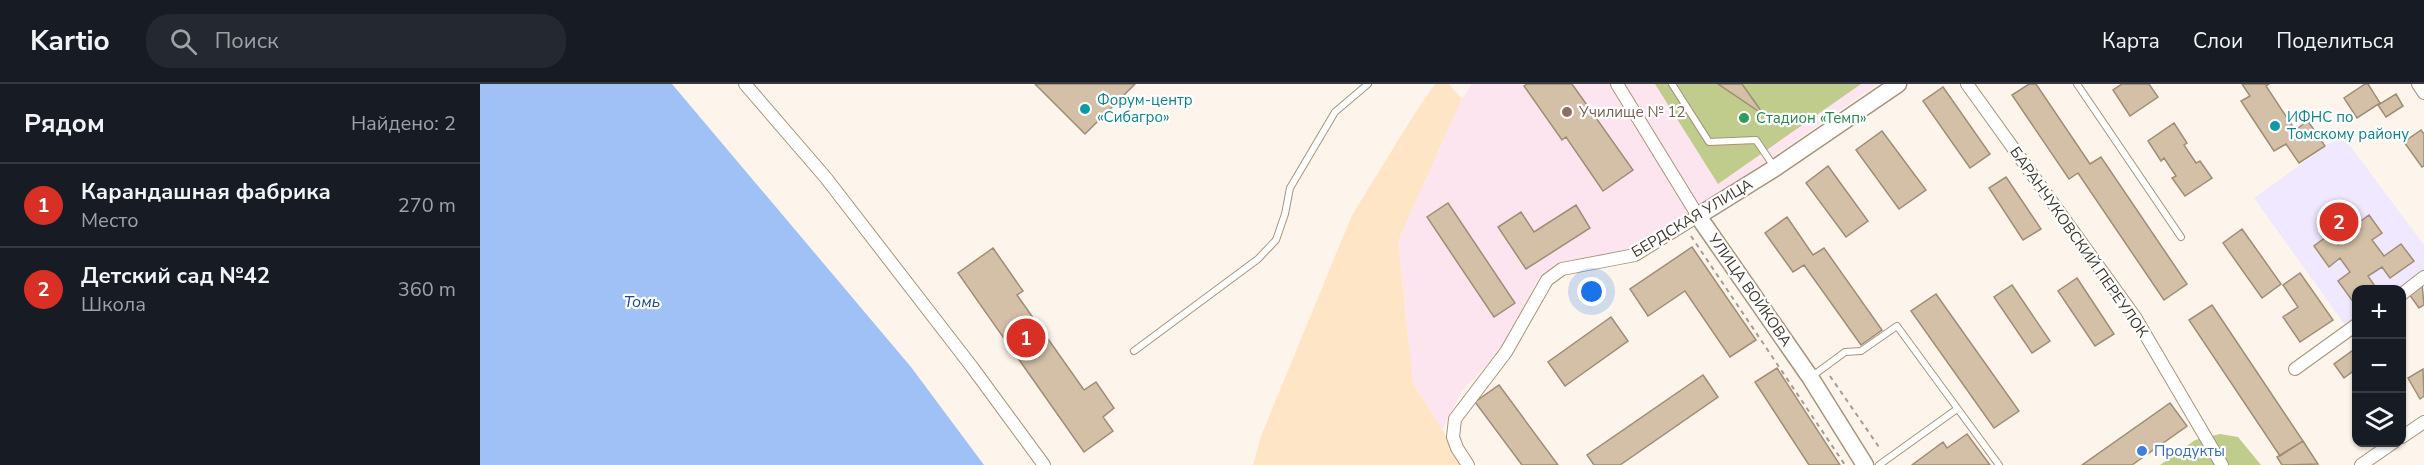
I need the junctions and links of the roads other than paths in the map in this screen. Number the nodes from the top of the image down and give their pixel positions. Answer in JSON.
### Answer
{"nodes":[{"id":1,"x":746,"y":84,"type":"edge"},
{"id":2,"x":1368,"y":84,"type":"edge"},
{"id":3,"x":1617,"y":84,"type":"edge"},
{"id":4,"x":1672,"y":84,"type":"edge"},
{"id":5,"x":1898,"y":84,"type":"edge"},
{"id":6,"x":1967,"y":84,"type":"edge"},
{"id":7,"x":2077,"y":84,"type":"edge"},
{"id":8,"x":2418,"y":84,"type":"edge"},
{"id":9,"x":2424,"y":93,"type":"edge"},
{"id":10,"x":1775,"y":168,"type":"junction"},
{"id":11,"x":1698,"y":216,"type":"junction"},
{"id":12,"x":2181,"y":237,"type":"dead end"},
{"id":13,"x":2424,"y":277,"type":"edge"},
{"id":14,"x":2406,"y":291,"type":"edge"},
{"id":15,"x":2352,"y":329,"type":"edge"},
{"id":16,"x":1134,"y":351,"type":"dead end"},
{"id":17,"x":2295,"y":369,"type":"dead end"},
{"id":18,"x":1810,"y":377,"type":"junction"},
{"id":19,"x":1957,"y":409,"type":"junction"},
{"id":20,"x":2424,"y":422,"type":"edge"},
{"id":21,"x":2406,"y":434,"type":"edge"},
{"id":22,"x":2387,"y":447,"type":"edge"},
{"id":23,"x":1044,"y":465,"type":"edge"},
{"id":24,"x":1468,"y":465,"type":"edge"},
{"id":25,"x":1865,"y":465,"type":"edge"},
{"id":26,"x":1878,"y":465,"type":"edge"},
{"id":27,"x":1999,"y":465,"type":"edge"},
{"id":28,"x":2222,"y":465,"type":"edge"},
{"id":29,"x":2361,"y":465,"type":"edge"}],
"edges":[{"from":1,"to":23,"type":"street"},
{"from":2,"to":16,"type":"lane"},
{"from":3,"to":11,"type":"street","name":"УЛИЦА ВОЙКОВА"},
{"from":4,"to":10,"type":"lane"},
{"from":5,"to":10,"type":"street","name":"БЕРДСКАЯ УЛИЦА"},
{"from":6,"to":28,"type":"street","name":"БАРАНЧУКОВСКИЙ ПЕРЕУЛОК"},
{"from":7,"to":12,"type":"lane"},
{"from":8,"to":9,"type":"street"},
{"from":10,"to":11,"type":"street","name":"БЕРДСКАЯ УЛИЦА"},
{"from":11,"to":18,"type":"street","name":"УЛИЦА ВОЙКОВА"},
{"from":11,"to":24,"type":"street","name":"БЕРДСКАЯ УЛИЦА"},
{"from":13,"to":14,"type":"street"},
{"from":15,"to":17,"type":"street"},
{"from":18,"to":19,"type":"lane"},
{"from":18,"to":25,"type":"street","name":"УЛИЦА ВОЙКОВА"},
{"from":19,"to":26,"type":"lane"},
{"from":19,"to":27,"type":"lane"},
{"from":20,"to":21,"type":"street"},
{"from":22,"to":29,"type":"street"}]}
